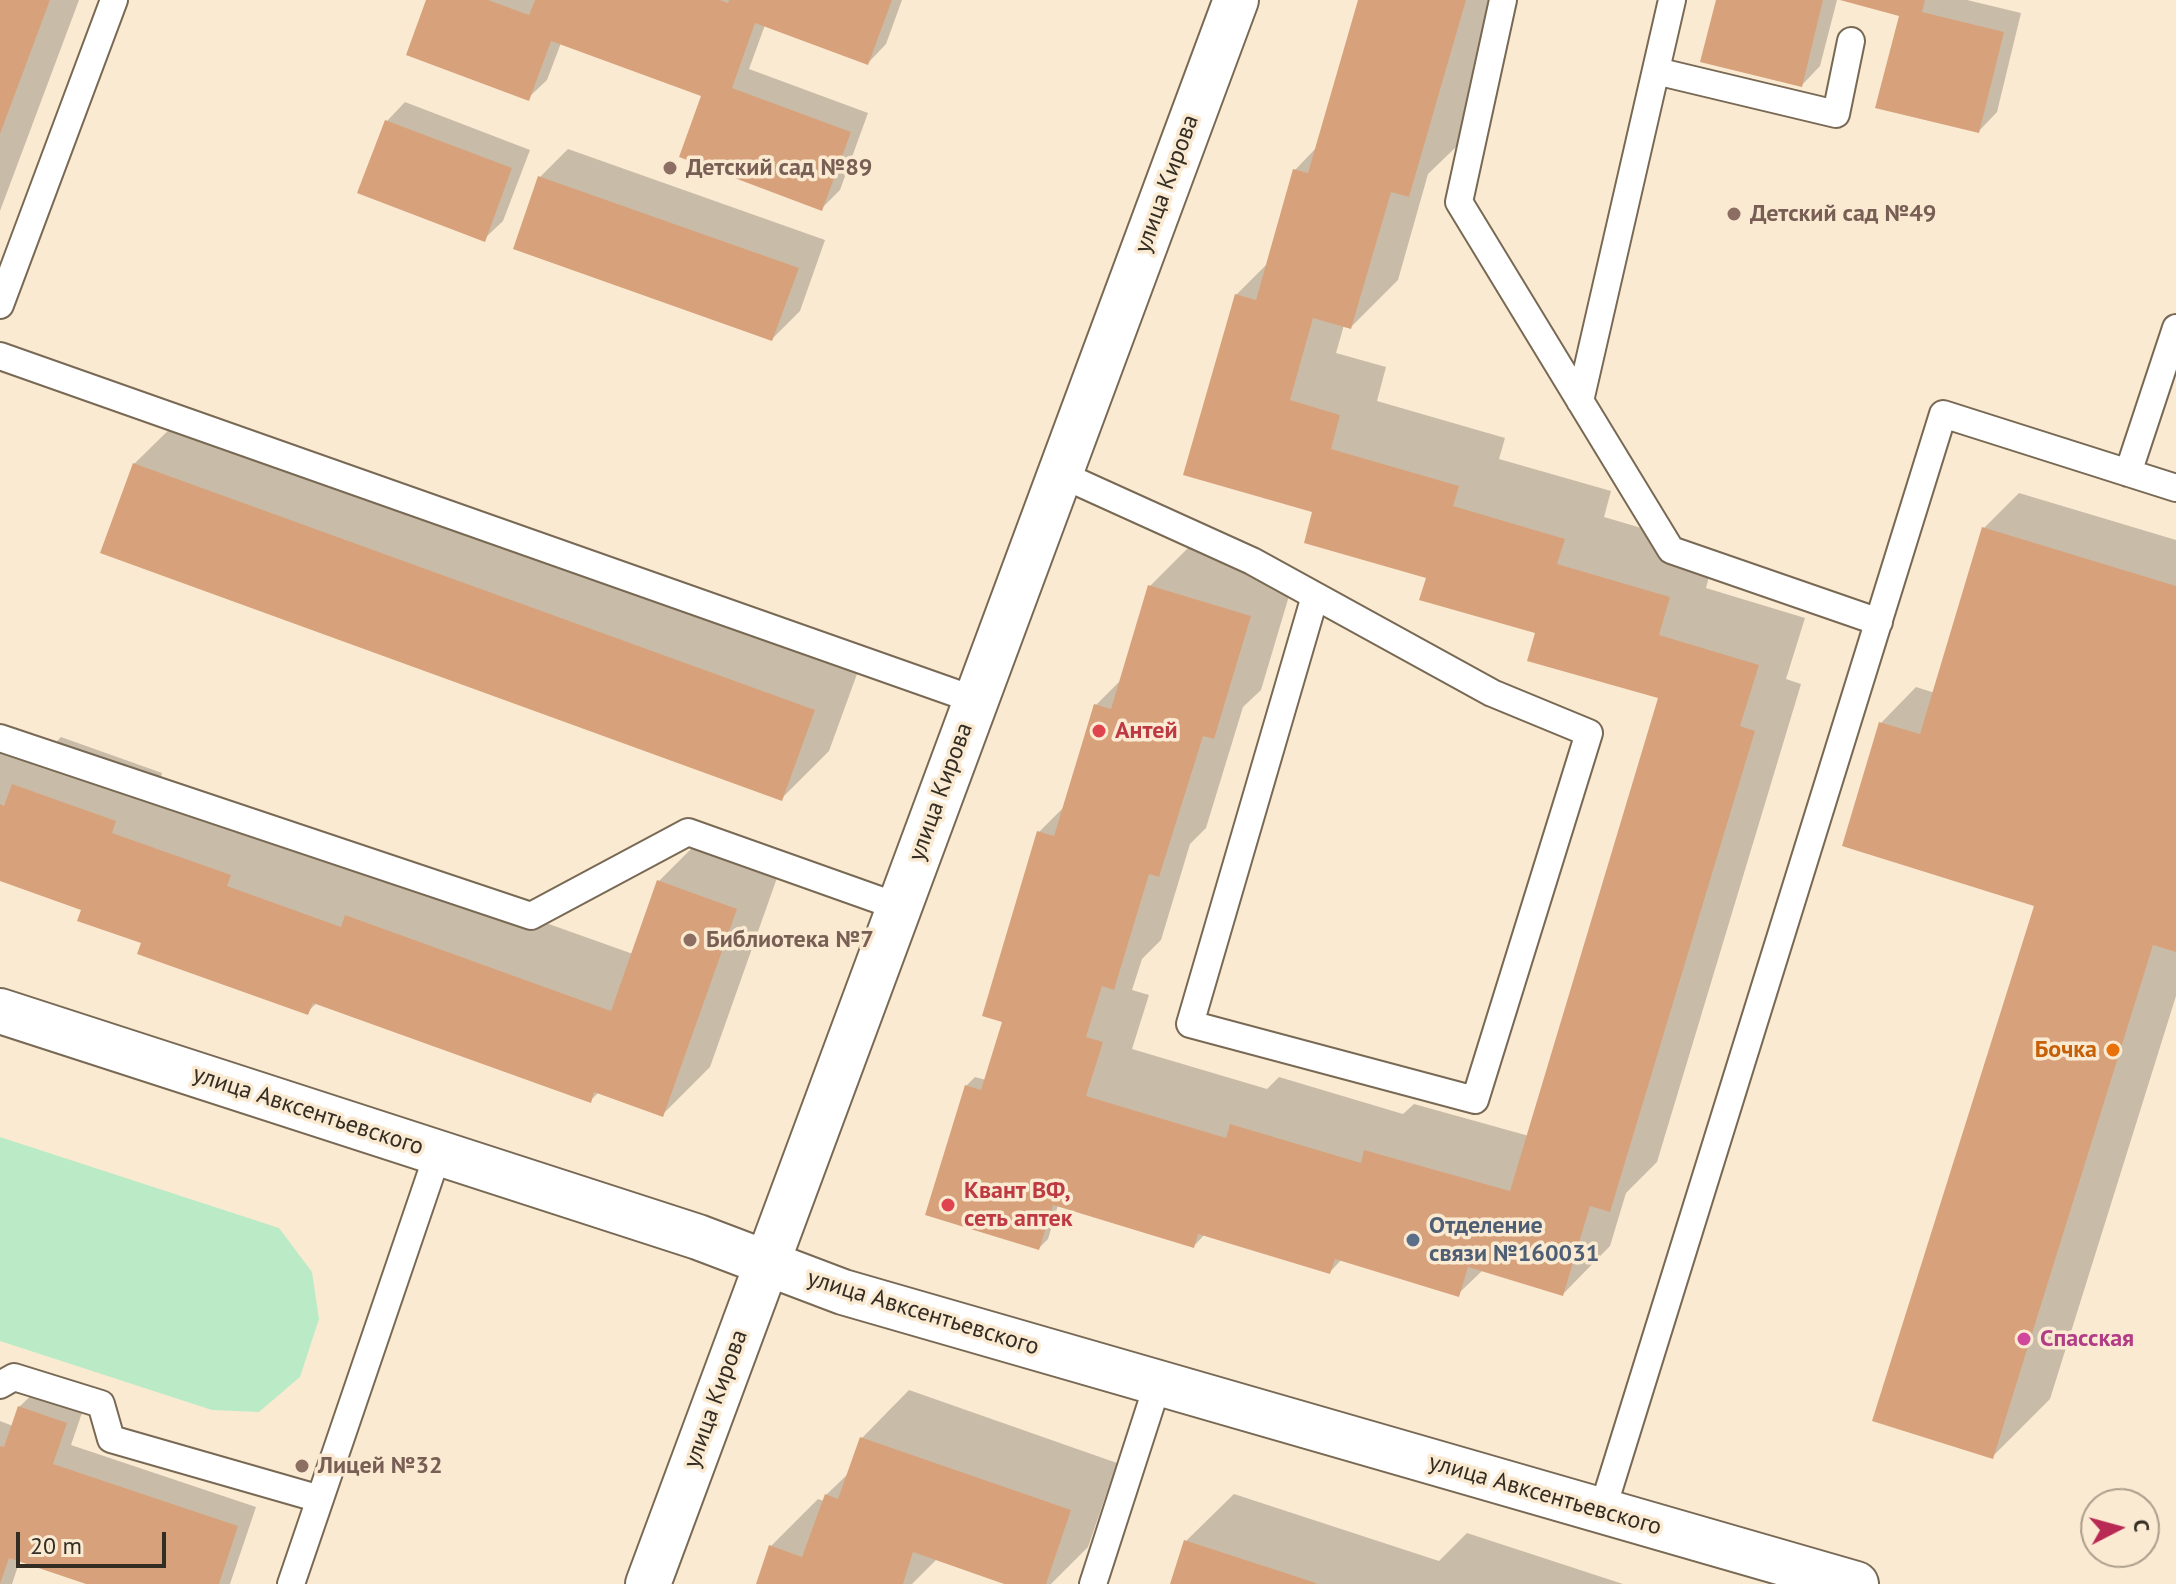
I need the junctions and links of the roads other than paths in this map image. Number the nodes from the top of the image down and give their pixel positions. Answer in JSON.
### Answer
{"nodes":[{"id":1,"x":114,"y":0,"type":"edge"},
{"id":2,"x":1236,"y":0,"type":"edge"},
{"id":3,"x":1503,"y":0,"type":"edge"},
{"id":4,"x":1672,"y":0,"type":"edge"},
{"id":5,"x":1851,"y":41,"type":"dead end"},
{"id":6,"x":1656,"y":71,"type":"junction"},
{"id":7,"x":0,"y":305,"type":"edge"},
{"id":8,"x":2176,"y":328,"type":"edge"},
{"id":9,"x":0,"y":356,"type":"edge"},
{"id":10,"x":1580,"y":401,"type":"junction"},
{"id":11,"x":2128,"y":473,"type":"junction"},
{"id":12,"x":1060,"y":474,"type":"junction"},
{"id":13,"x":2176,"y":488,"type":"edge"},
{"id":14,"x":1315,"y":596,"type":"junction"},
{"id":15,"x":1879,"y":622,"type":"junction"},
{"id":16,"x":975,"y":700,"type":"junction"},
{"id":17,"x":0,"y":738,"type":"edge"},
{"id":18,"x":899,"y":907,"type":"junction"},
{"id":19,"x":0,"y":1011,"type":"edge"},
{"id":20,"x":438,"y":1153,"type":"junction"},
{"id":21,"x":767,"y":1263,"type":"junction"},
{"id":22,"x":1158,"y":1383,"type":"junction"},
{"id":23,"x":0,"y":1385,"type":"edge"},
{"id":24,"x":320,"y":1499,"type":"junction"},
{"id":25,"x":1602,"y":1511,"type":"junction"},
{"id":26,"x":1832,"y":1581,"type":"edge"},
{"id":27,"x":291,"y":1584,"type":"edge"},
{"id":28,"x":648,"y":1584,"type":"edge"},
{"id":29,"x":1093,"y":1584,"type":"edge"}],
"edges":[{"from":1,"to":7,"type":"lane"},
{"from":2,"to":12,"type":"street","name":"улица Кирова"},
{"from":3,"to":10,"type":"lane"},
{"from":4,"to":6,"type":"lane"},
{"from":5,"to":6,"type":"lane"},
{"from":6,"to":10,"type":"lane"},
{"from":8,"to":11,"type":"lane"},
{"from":9,"to":16,"type":"lane"},
{"from":10,"to":15,"type":"lane"},
{"from":11,"to":13,"type":"lane"},
{"from":11,"to":15,"type":"lane"},
{"from":12,"to":14,"type":"lane"},
{"from":12,"to":16,"type":"street","name":"улица Кирова"},
{"from":14,"to":14,"type":"lane"},
{"from":15,"to":25,"type":"lane"},
{"from":16,"to":18,"type":"street","name":"улица Кирова"},
{"from":17,"to":18,"type":"lane"},
{"from":18,"to":21,"type":"street","name":"улица Кирова"},
{"from":19,"to":20,"type":"street","name":"улица Авксентьевского"},
{"from":20,"to":21,"type":"street","name":"улица Авксентьевского"},
{"from":20,"to":24,"type":"lane"},
{"from":21,"to":22,"type":"street","name":"улица Авксентьевского"},
{"from":21,"to":28,"type":"street","name":"улица Кирова"},
{"from":22,"to":25,"type":"street","name":"улица Авксентьевского"},
{"from":22,"to":29,"type":"lane"},
{"from":23,"to":24,"type":"lane"},
{"from":24,"to":27,"type":"lane"},
{"from":25,"to":26,"type":"street","name":"улица Авксентьевского"}]}
